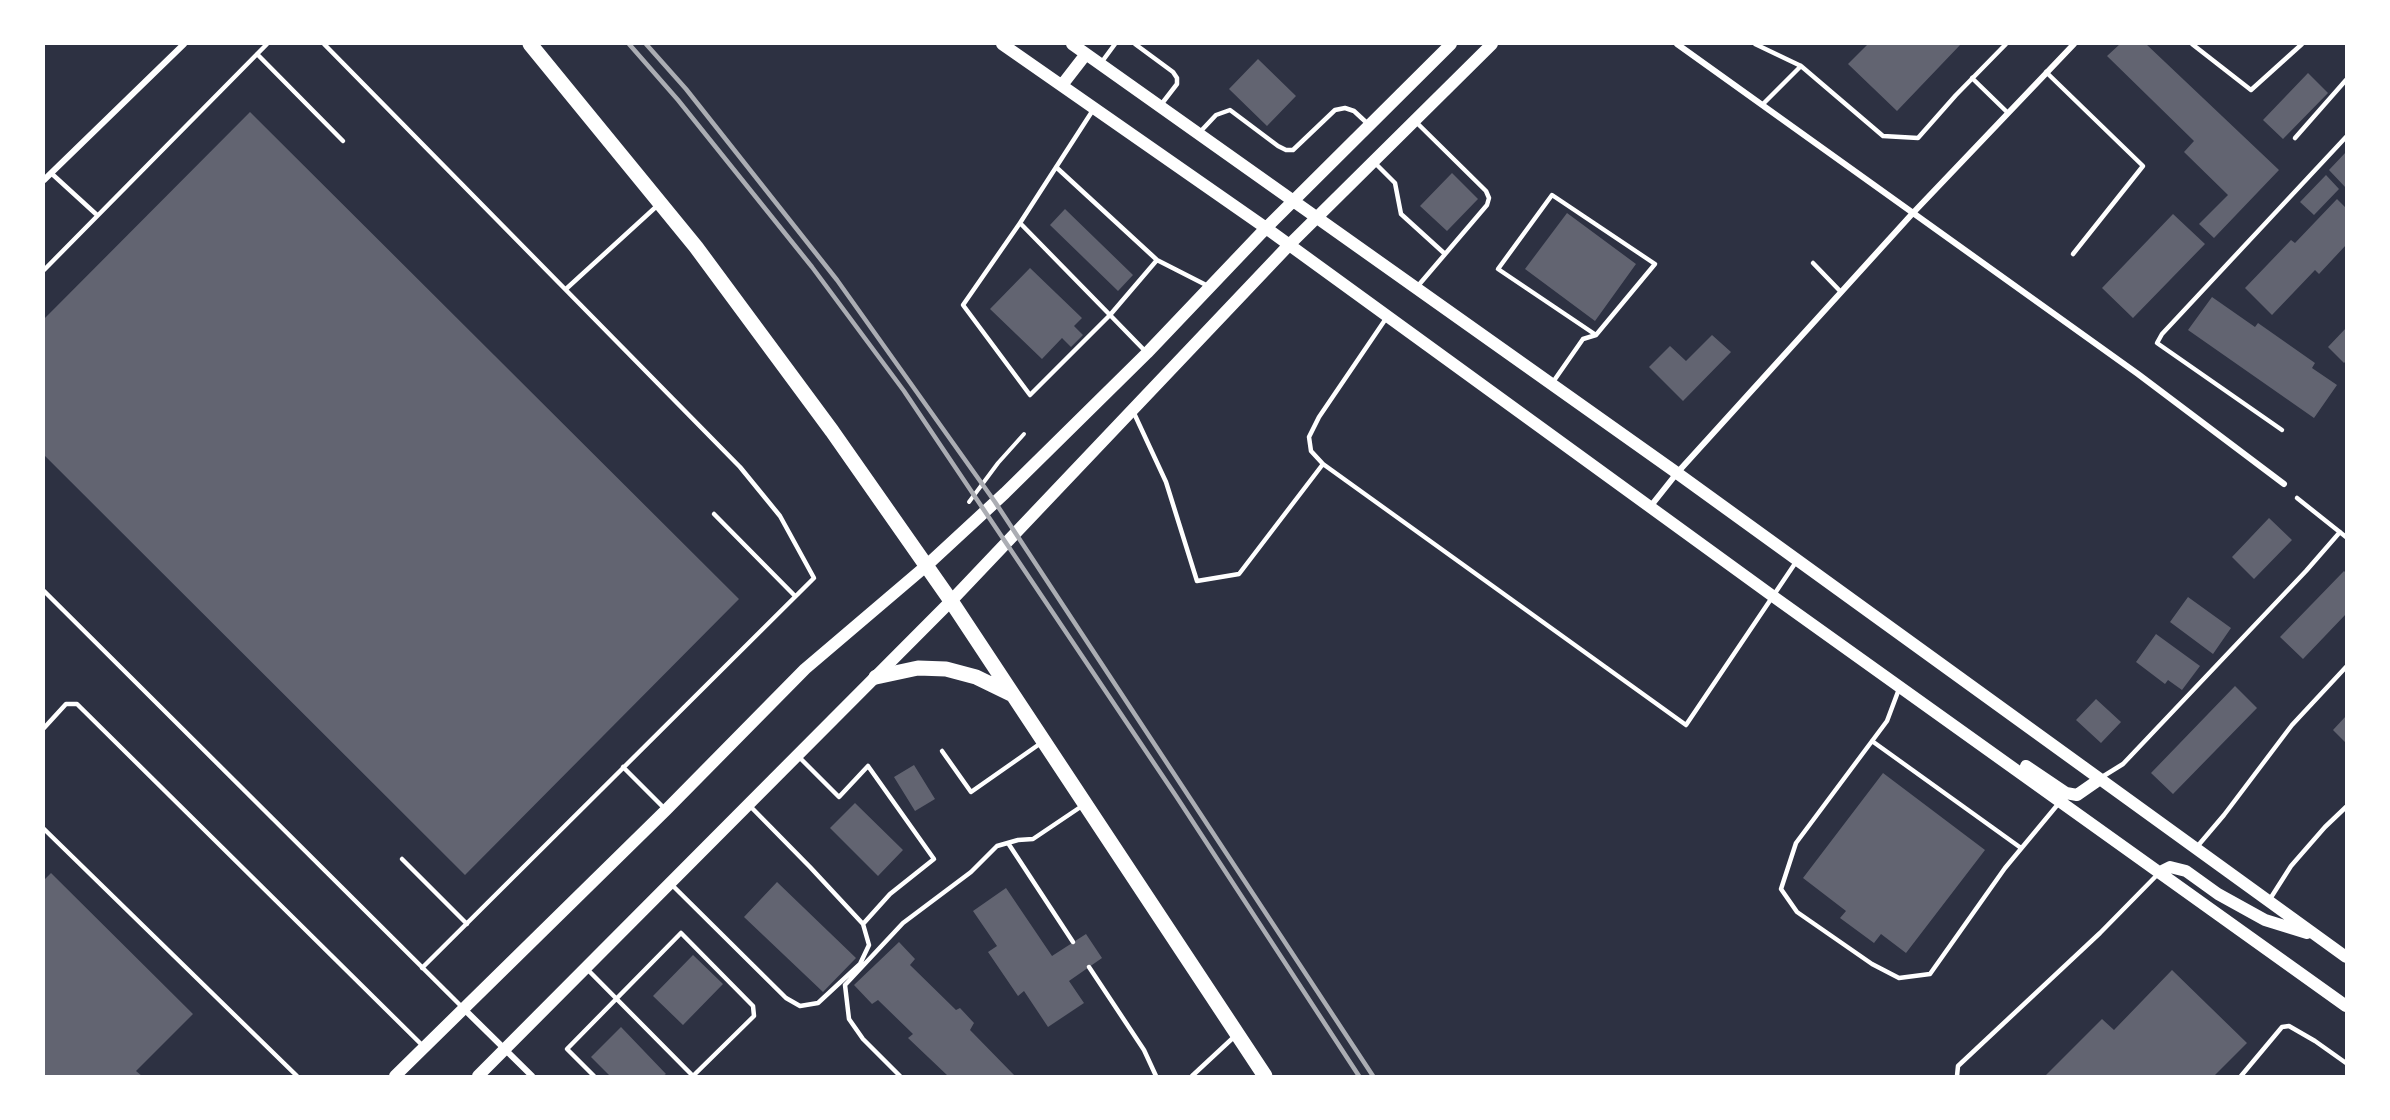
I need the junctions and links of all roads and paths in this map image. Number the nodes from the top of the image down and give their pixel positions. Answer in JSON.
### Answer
{"nodes":[{"id":1,"x":184,"y":44,"type":"edge"},
{"id":2,"x":267,"y":44,"type":"edge"},
{"id":3,"x":324,"y":44,"type":"edge"},
{"id":4,"x":530,"y":44,"type":"edge"},
{"id":5,"x":1002,"y":44,"type":"edge"},
{"id":6,"x":1072,"y":44,"type":"edge"},
{"id":7,"x":1115,"y":44,"type":"edge"},
{"id":8,"x":1135,"y":44,"type":"edge"},
{"id":9,"x":1451,"y":44,"type":"edge"},
{"id":10,"x":1492,"y":44,"type":"edge"},
{"id":11,"x":1677,"y":44,"type":"edge"},
{"id":12,"x":1755,"y":44,"type":"edge"},
{"id":13,"x":2006,"y":44,"type":"edge"},
{"id":14,"x":2073,"y":44,"type":"edge"},
{"id":15,"x":2192,"y":44,"type":"edge"},
{"id":16,"x":2302,"y":44,"type":"edge"},
{"id":17,"x":257,"y":54,"type":"junction"},
{"id":18,"x":1086,"y":54,"type":"junction"},
{"id":19,"x":1100,"y":64,"type":"junction"},
{"id":20,"x":1801,"y":66,"type":"junction"},
{"id":21,"x":2046,"y":72,"type":"junction"},
{"id":22,"x":1972,"y":78,"type":"junction"},
{"id":23,"x":2346,"y":80,"type":"edge"},
{"id":24,"x":1062,"y":86,"type":"junction"},
{"id":25,"x":1762,"y":105,"type":"junction"},
{"id":26,"x":1160,"y":106,"type":"junction"},
{"id":27,"x":1094,"y":108,"type":"junction"},
{"id":28,"x":2008,"y":113,"type":"junction"},
{"id":29,"x":1415,"y":121,"type":"junction"},
{"id":30,"x":1370,"y":126,"type":"junction"},
{"id":31,"x":1198,"y":134,"type":"junction"},
{"id":32,"x":2346,"y":137,"type":"edge"},
{"id":33,"x":2295,"y":138,"type":"dead end"},
{"id":34,"x":343,"y":141,"type":"dead end"},
{"id":35,"x":1375,"y":162,"type":"junction"},
{"id":36,"x":1056,"y":167,"type":"junction"},
{"id":37,"x":51,"y":173,"type":"junction"},
{"id":38,"x":44,"y":180,"type":"edge"},
{"id":39,"x":1293,"y":201,"type":"junction"},
{"id":40,"x":660,"y":203,"type":"junction"},
{"id":41,"x":1912,"y":213,"type":"junction"},
{"id":42,"x":98,"y":215,"type":"junction"},
{"id":43,"x":1317,"y":218,"type":"junction"},
{"id":44,"x":1020,"y":223,"type":"junction"},
{"id":45,"x":1266,"y":228,"type":"junction"},
{"id":46,"x":1289,"y":245,"type":"junction"},
{"id":47,"x":1445,"y":254,"type":"junction"},
{"id":48,"x":2073,"y":254,"type":"dead end"},
{"id":49,"x":1157,"y":260,"type":"junction"},
{"id":50,"x":1813,"y":263,"type":"dead end"},
{"id":51,"x":44,"y":270,"type":"edge"},
{"id":52,"x":1210,"y":287,"type":"junction"},
{"id":53,"x":566,"y":289,"type":"junction"},
{"id":54,"x":1416,"y":289,"type":"junction"},
{"id":55,"x":1841,"y":292,"type":"junction"},
{"id":56,"x":1110,"y":315,"type":"junction"},
{"id":57,"x":1387,"y":317,"type":"junction"},
{"id":58,"x":1596,"y":335,"type":"junction"},
{"id":59,"x":1147,"y":353,"type":"junction"},
{"id":60,"x":1552,"y":384,"type":"junction"},
{"id":61,"x":1133,"y":411,"type":"junction"},
{"id":62,"x":2282,"y":430,"type":"dead end"},
{"id":63,"x":1024,"y":434,"type":"dead end"},
{"id":64,"x":1323,"y":464,"type":"junction"},
{"id":65,"x":1677,"y":473,"type":"junction"},
{"id":66,"x":2284,"y":484,"type":"dead end"},
{"id":67,"x":2297,"y":498,"type":"dead end"},
{"id":68,"x":969,"y":502,"type":"dead end"},
{"id":69,"x":1650,"y":507,"type":"junction"},
{"id":70,"x":714,"y":514,"type":"dead end"},
{"id":71,"x":2340,"y":532,"type":"junction"},
{"id":72,"x":2346,"y":537,"type":"edge"},
{"id":73,"x":1798,"y":560,"type":"junction"},
{"id":74,"x":926,"y":566,"type":"junction"},
{"id":75,"x":44,"y":591,"type":"edge"},
{"id":76,"x":795,"y":596,"type":"junction"},
{"id":77,"x":1774,"y":597,"type":"junction"},
{"id":78,"x":951,"y":601,"type":"junction"},
{"id":79,"x":2346,"y":667,"type":"edge"},
{"id":80,"x":876,"y":677,"type":"junction"},
{"id":81,"x":1900,"y":686,"type":"junction"},
{"id":82,"x":1013,"y":695,"type":"junction"},
{"id":83,"x":1955,"y":724,"type":"junction"},
{"id":84,"x":44,"y":728,"type":"edge"},
{"id":85,"x":1043,"y":741,"type":"junction"},
{"id":86,"x":1872,"y":741,"type":"junction"},
{"id":87,"x":942,"y":751,"type":"dead end"},
{"id":88,"x":798,"y":756,"type":"junction"},
{"id":89,"x":624,"y":767,"type":"junction"},
{"id":90,"x":2100,"y":779,"type":"junction"},
{"id":91,"x":2061,"y":801,"type":"junction"},
{"id":92,"x":748,"y":805,"type":"junction"},
{"id":93,"x":1085,"y":805,"type":"junction"},
{"id":94,"x":2346,"y":807,"type":"edge"},
{"id":95,"x":666,"y":810,"type":"junction"},
{"id":96,"x":44,"y":829,"type":"edge"},
{"id":97,"x":1008,"y":843,"type":"junction"},
{"id":98,"x":2021,"y":848,"type":"junction"},
{"id":99,"x":2196,"y":848,"type":"junction"},
{"id":100,"x":402,"y":859,"type":"dead end"},
{"id":101,"x":2160,"y":872,"type":"junction"},
{"id":102,"x":671,"y":884,"type":"junction"},
{"id":103,"x":2269,"y":901,"type":"junction"},
{"id":104,"x":467,"y":924,"type":"junction"},
{"id":105,"x":863,"y":924,"type":"junction"},
{"id":106,"x":2320,"y":937,"type":"junction"},
{"id":107,"x":1073,"y":942,"type":"dead end"},
{"id":108,"x":2346,"y":957,"type":"edge"},
{"id":109,"x":1089,"y":967,"type":"dead end"},
{"id":110,"x":422,"y":968,"type":"junction"},
{"id":111,"x":586,"y":968,"type":"junction"},
{"id":112,"x":617,"y":998,"type":"junction"},
{"id":113,"x":2346,"y":1006,"type":"edge"},
{"id":114,"x":463,"y":1008,"type":"junction"},
{"id":115,"x":1237,"y":1034,"type":"junction"},
{"id":116,"x":424,"y":1047,"type":"junction"},
{"id":117,"x":504,"y":1049,"type":"junction"},
{"id":118,"x":2346,"y":1063,"type":"edge"},
{"id":119,"x":693,"y":1076,"type":"edge"},
{"id":120,"x":297,"y":1077,"type":"edge"},
{"id":121,"x":395,"y":1077,"type":"edge"},
{"id":122,"x":478,"y":1077,"type":"edge"},
{"id":123,"x":532,"y":1077,"type":"edge"},
{"id":124,"x":594,"y":1077,"type":"edge"},
{"id":125,"x":900,"y":1077,"type":"edge"},
{"id":126,"x":1156,"y":1077,"type":"edge"},
{"id":127,"x":1192,"y":1077,"type":"edge"},
{"id":128,"x":1265,"y":1077,"type":"edge"},
{"id":129,"x":1957,"y":1077,"type":"edge"},
{"id":130,"x":2241,"y":1077,"type":"edge"}],
"edges":[{"from":1,"to":37,"type":"street"},
{"from":2,"to":17,"type":"lane"},
{"from":3,"to":53,"type":"lane"},
{"from":4,"to":40,"type":"main road"},
{"from":5,"to":24,"type":"main road"},
{"from":6,"to":18,"type":"main road"},
{"from":7,"to":19,"type":"lane"},
{"from":8,"to":26,"type":"lane"},
{"from":9,"to":30,"type":"main road"},
{"from":10,"to":29,"type":"main road"},
{"from":11,"to":25,"type":"street"},
{"from":12,"to":20,"type":"lane"},
{"from":13,"to":22,"type":"lane"},
{"from":14,"to":21,"type":"street"},
{"from":15,"to":16,"type":"lane"},
{"from":17,"to":34,"type":"lane"},
{"from":17,"to":42,"type":"lane"},
{"from":18,"to":19,"type":"main road"},
{"from":18,"to":24,"type":"main road"},
{"from":19,"to":26,"type":"main road"},
{"from":20,"to":22,"type":"lane"},
{"from":20,"to":25,"type":"lane"},
{"from":21,"to":28,"type":"street"},
{"from":21,"to":48,"type":"lane"},
{"from":22,"to":28,"type":"lane"},
{"from":23,"to":33,"type":"lane"},
{"from":24,"to":27,"type":"main road"},
{"from":25,"to":41,"type":"street"},
{"from":26,"to":31,"type":"main road"},
{"from":27,"to":36,"type":"lane"},
{"from":27,"to":45,"type":"main road"},
{"from":28,"to":41,"type":"street"},
{"from":29,"to":35,"type":"main road"},
{"from":29,"to":47,"type":"lane"},
{"from":30,"to":31,"type":"lane"},
{"from":30,"to":39,"type":"main road"},
{"from":31,"to":39,"type":"main road"},
{"from":32,"to":62,"type":"lane"},
{"from":35,"to":43,"type":"main road"},
{"from":35,"to":47,"type":"lane"},
{"from":36,"to":44,"type":"lane"},
{"from":36,"to":49,"type":"lane"},
{"from":37,"to":38,"type":"street"},
{"from":37,"to":42,"type":"lane"},
{"from":39,"to":43,"type":"main road"},
{"from":39,"to":45,"type":"main road"},
{"from":40,"to":53,"type":"lane"},
{"from":40,"to":74,"type":"main road"},
{"from":41,"to":55,"type":"street"},
{"from":41,"to":66,"type":"street"},
{"from":42,"to":51,"type":"lane"},
{"from":43,"to":46,"type":"main road"},
{"from":43,"to":54,"type":"main road"},
{"from":44,"to":56,"type":"lane"},
{"from":44,"to":56,"type":"lane"},
{"from":45,"to":46,"type":"main road"},
{"from":45,"to":52,"type":"main road"},
{"from":46,"to":57,"type":"main road"},
{"from":46,"to":61,"type":"main road"},
{"from":47,"to":54,"type":"lane"},
{"from":49,"to":52,"type":"lane"},
{"from":49,"to":56,"type":"lane"},
{"from":50,"to":55,"type":"lane"},
{"from":52,"to":59,"type":"main road"},
{"from":53,"to":76,"type":"lane"},
{"from":54,"to":60,"type":"main road"},
{"from":55,"to":65,"type":"street"},
{"from":56,"to":59,"type":"lane"},
{"from":57,"to":64,"type":"lane"},
{"from":57,"to":69,"type":"main road"},
{"from":58,"to":58,"type":"lane"},
{"from":58,"to":60,"type":"lane"},
{"from":59,"to":74,"type":"main road"},
{"from":60,"to":65,"type":"main road"},
{"from":61,"to":64,"type":"lane"},
{"from":61,"to":78,"type":"main road"},
{"from":63,"to":68,"type":"path"},
{"from":64,"to":77,"type":"lane"},
{"from":65,"to":69,"type":"street"},
{"from":65,"to":73,"type":"main road"},
{"from":67,"to":71,"type":"lane"},
{"from":69,"to":77,"type":"main road"},
{"from":70,"to":76,"type":"lane"},
{"from":71,"to":72,"type":"lane"},
{"from":71,"to":90,"type":"lane"},
{"from":73,"to":77,"type":"lane"},
{"from":73,"to":90,"type":"main road"},
{"from":74,"to":78,"type":"main road"},
{"from":74,"to":95,"type":"main road"},
{"from":75,"to":110,"type":"lane"},
{"from":76,"to":89,"type":"lane"},
{"from":77,"to":81,"type":"main road"},
{"from":78,"to":80,"type":"main road"},
{"from":78,"to":82,"type":"main road"},
{"from":79,"to":99,"type":"lane"},
{"from":80,"to":82,"type":"main road"},
{"from":80,"to":88,"type":"main road"},
{"from":81,"to":83,"type":"main road"},
{"from":81,"to":86,"type":"lane"},
{"from":82,"to":85,"type":"main road"},
{"from":83,"to":90,"type":"main road"},
{"from":83,"to":91,"type":"main road"},
{"from":84,"to":116,"type":"lane"},
{"from":85,"to":87,"type":"lane"},
{"from":85,"to":93,"type":"main road"},
{"from":86,"to":98,"type":"lane"},
{"from":86,"to":98,"type":"lane"},
{"from":88,"to":92,"type":"main road"},
{"from":88,"to":105,"type":"lane"},
{"from":89,"to":95,"type":"lane"},
{"from":89,"to":104,"type":"lane"},
{"from":90,"to":99,"type":"main road"},
{"from":91,"to":98,"type":"lane"},
{"from":91,"to":101,"type":"main road"},
{"from":92,"to":102,"type":"main road"},
{"from":92,"to":105,"type":"lane"},
{"from":93,"to":97,"type":"lane"},
{"from":93,"to":115,"type":"main road"},
{"from":94,"to":103,"type":"lane"},
{"from":95,"to":114,"type":"main road"},
{"from":96,"to":120,"type":"lane"},
{"from":97,"to":107,"type":"lane"},
{"from":97,"to":125,"type":"lane"},
{"from":99,"to":103,"type":"main road"},
{"from":100,"to":104,"type":"lane"},
{"from":101,"to":106,"type":"main road"},
{"from":101,"to":113,"type":"main road"},
{"from":101,"to":129,"type":"lane"},
{"from":102,"to":105,"type":"lane"},
{"from":102,"to":111,"type":"main road"},
{"from":103,"to":106,"type":"main road"},
{"from":104,"to":110,"type":"lane"},
{"from":106,"to":108,"type":"main road"},
{"from":109,"to":126,"type":"lane"},
{"from":110,"to":114,"type":"lane"},
{"from":111,"to":112,"type":"lane"},
{"from":111,"to":117,"type":"main road"},
{"from":112,"to":119,"type":"lane"},
{"from":112,"to":119,"type":"lane"},
{"from":112,"to":124,"type":"lane"},
{"from":114,"to":116,"type":"main road"},
{"from":114,"to":117,"type":"street"},
{"from":115,"to":127,"type":"lane"},
{"from":115,"to":128,"type":"main road"},
{"from":116,"to":121,"type":"main road"},
{"from":117,"to":122,"type":"main road"},
{"from":117,"to":123,"type":"street"},
{"from":118,"to":130,"type":"lane"}]}
